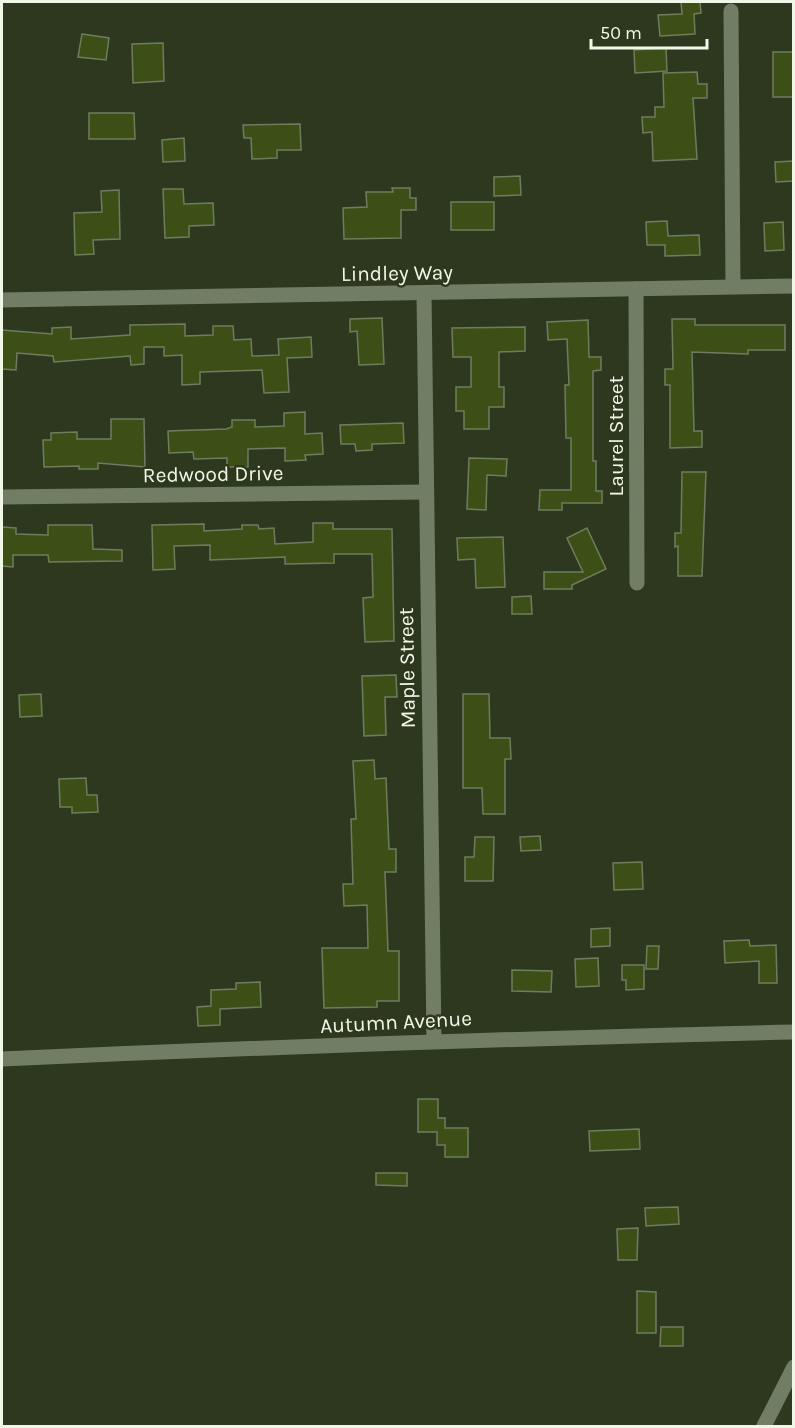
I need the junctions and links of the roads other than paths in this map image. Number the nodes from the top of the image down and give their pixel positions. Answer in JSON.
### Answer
{"nodes":[{"id":1,"x":731,"y":11,"type":"dead end"},
{"id":2,"x":794,"y":286,"type":"edge"},
{"id":3,"x":733,"y":287,"type":"junction"},
{"id":4,"x":636,"y":290,"type":"junction"},
{"id":5,"x":424,"y":294,"type":"junction"},
{"id":6,"x":2,"y":300,"type":"edge"},
{"id":7,"x":425,"y":492,"type":"junction"},
{"id":8,"x":2,"y":497,"type":"edge"},
{"id":9,"x":637,"y":583,"type":"dead end"},
{"id":10,"x":794,"y":1032,"type":"edge"},
{"id":11,"x":434,"y":1040,"type":"junction"},
{"id":12,"x":2,"y":1059,"type":"edge"},
{"id":13,"x":794,"y":1367,"type":"edge"},
{"id":14,"x":764,"y":1426,"type":"edge"}],
"edges":[{"from":1,"to":3,"type":"street"},
{"from":2,"to":3,"type":"street","name":"Lindley Way"},
{"from":3,"to":4,"type":"street","name":"Lindley Way"},
{"from":4,"to":5,"type":"street","name":"Lindley Way"},
{"from":4,"to":9,"type":"street","name":"Laurel Street"},
{"from":5,"to":6,"type":"street","name":"Lindley Way"},
{"from":5,"to":7,"type":"street","name":"Maple Street"},
{"from":7,"to":8,"type":"street","name":"Redwood Drive"},
{"from":7,"to":11,"type":"street","name":"Maple Street"},
{"from":10,"to":11,"type":"street","name":"Autumn Avenue"},
{"from":11,"to":12,"type":"street","name":"Autumn Avenue"},
{"from":13,"to":14,"type":"street"}]}
